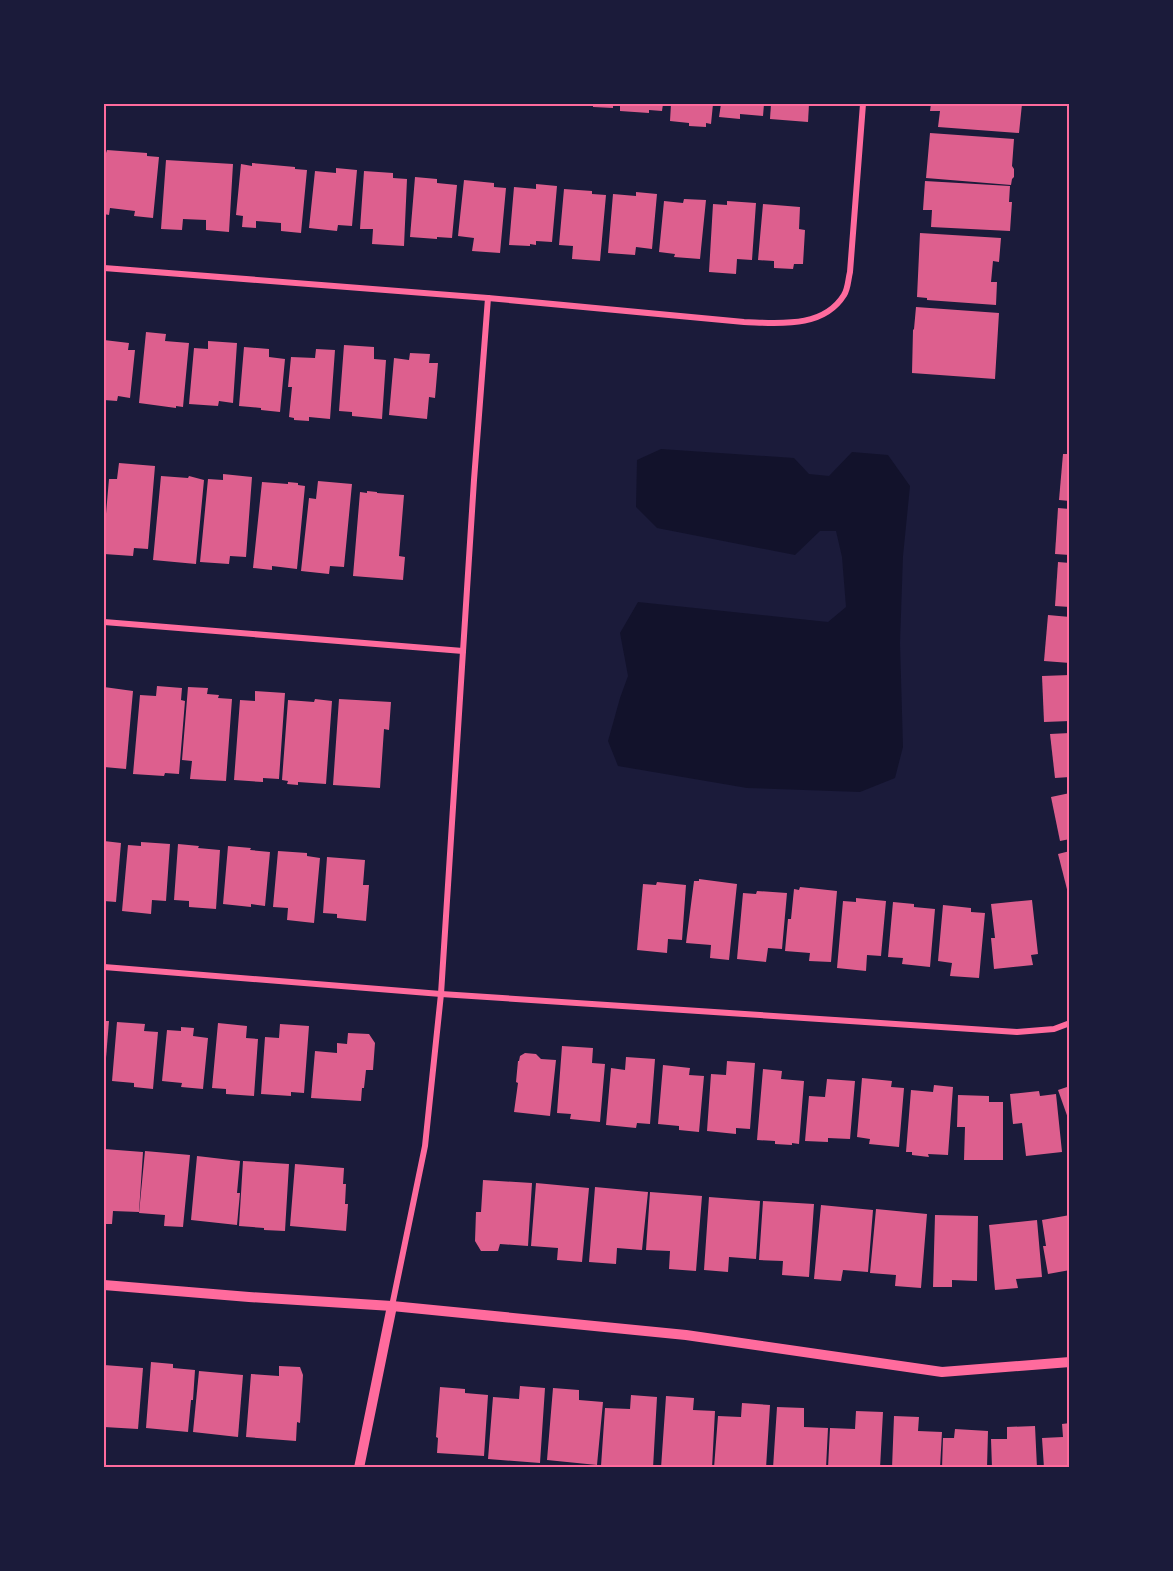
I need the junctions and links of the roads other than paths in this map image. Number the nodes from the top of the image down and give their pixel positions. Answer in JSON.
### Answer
{"nodes":[{"id":1,"x":863,"y":104,"type":"edge"},
{"id":2,"x":104,"y":268,"type":"edge"},
{"id":3,"x":488,"y":298,"type":"junction"},
{"id":4,"x":104,"y":622,"type":"edge"},
{"id":5,"x":463,"y":651,"type":"junction"},
{"id":6,"x":104,"y":967,"type":"edge"},
{"id":7,"x":441,"y":994,"type":"junction"},
{"id":8,"x":1070,"y":1023,"type":"edge"},
{"id":9,"x":104,"y":1285,"type":"edge"},
{"id":10,"x":392,"y":1306,"type":"junction"},
{"id":11,"x":1070,"y":1362,"type":"edge"},
{"id":12,"x":359,"y":1467,"type":"edge"}],
"edges":[{"from":1,"to":3,"type":"street"},
{"from":2,"to":3,"type":"street"},
{"from":3,"to":5,"type":"street"},
{"from":4,"to":5,"type":"street"},
{"from":5,"to":7,"type":"street"},
{"from":6,"to":7,"type":"street"},
{"from":7,"to":8,"type":"street"},
{"from":7,"to":10,"type":"street"},
{"from":9,"to":10,"type":"street"},
{"from":10,"to":11,"type":"street"},
{"from":10,"to":12,"type":"street"}]}
